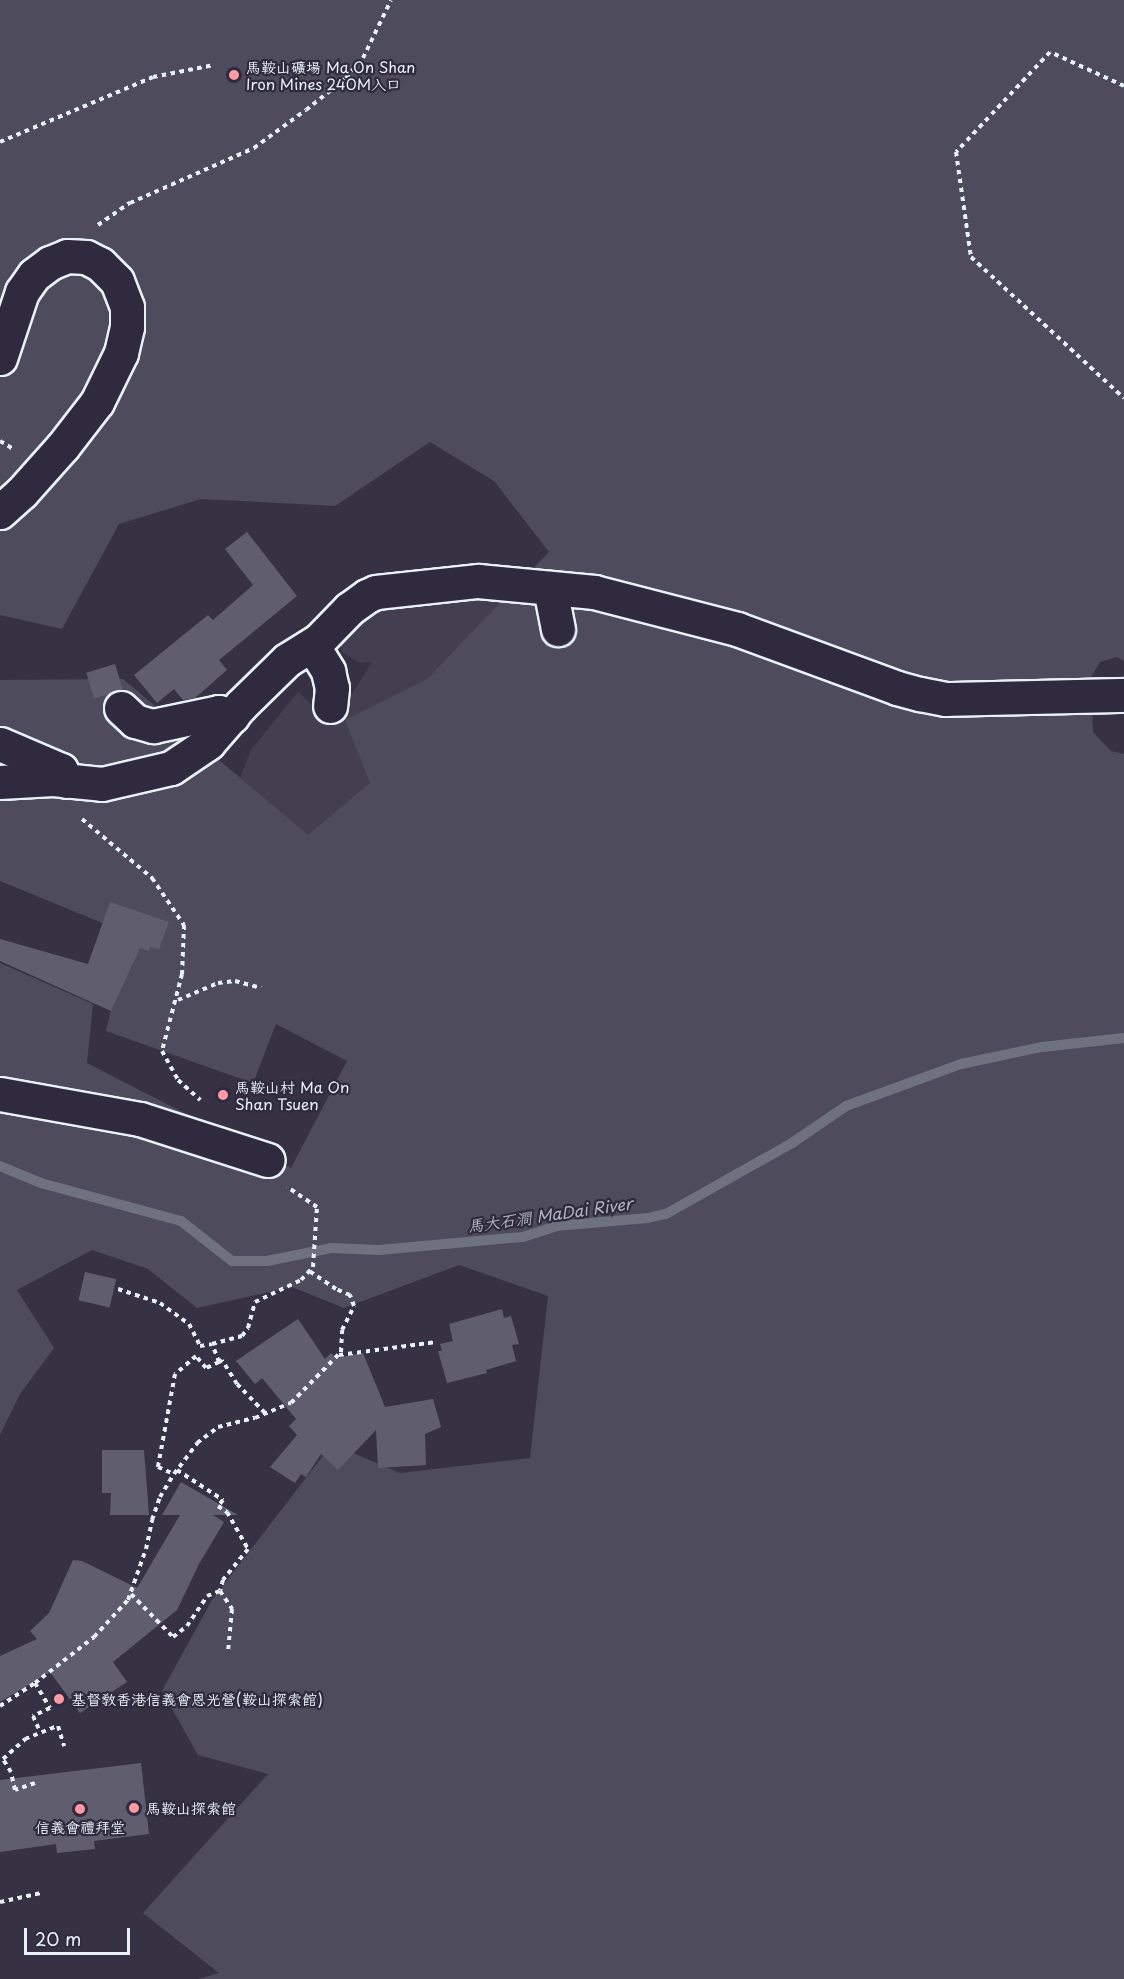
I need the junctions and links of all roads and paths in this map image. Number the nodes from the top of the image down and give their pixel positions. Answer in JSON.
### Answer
{"nodes":[{"id":1,"x":391,"y":0,"type":"edge"},
{"id":2,"x":214,"y":66,"type":"dead end"},
{"id":3,"x":1124,"y":86,"type":"edge"},
{"id":4,"x":0,"y":142,"type":"edge"},
{"id":5,"x":77,"y":256,"type":"junction"},
{"id":6,"x":0,"y":358,"type":"edge"},
{"id":7,"x":1124,"y":398,"type":"edge"},
{"id":8,"x":0,"y":512,"type":"edge"},
{"id":9,"x":550,"y":588,"type":"junction"},
{"id":10,"x":558,"y":629,"type":"dead end"},
{"id":11,"x":312,"y":645,"type":"junction"},
{"id":12,"x":1124,"y":695,"type":"edge"},
{"id":13,"x":330,"y":706,"type":"dead end"},
{"id":14,"x":121,"y":708,"type":"dead end"},
{"id":15,"x":232,"y":716,"type":"junction"},
{"id":16,"x":0,"y":744,"type":"edge"},
{"id":17,"x":66,"y":781,"type":"junction"},
{"id":18,"x":0,"y":782,"type":"edge"},
{"id":19,"x":79,"y":817,"type":"dead end"},
{"id":20,"x":261,"y":988,"type":"dead end"},
{"id":21,"x":177,"y":1000,"type":"junction"},
{"id":22,"x":0,"y":1094,"type":"edge"},
{"id":23,"x":197,"y":1136,"type":"junction"},
{"id":24,"x":268,"y":1160,"type":"joint"},
{"id":25,"x":309,"y":1271,"type":"junction"},
{"id":26,"x":118,"y":1289,"type":"dead end"},
{"id":27,"x":436,"y":1342,"type":"dead end"},
{"id":28,"x":212,"y":1344,"type":"junction"},
{"id":29,"x":338,"y":1356,"type":"junction"},
{"id":30,"x":219,"y":1362,"type":"junction"},
{"id":31,"x":266,"y":1413,"type":"junction"},
{"id":32,"x":175,"y":1472,"type":"junction"},
{"id":33,"x":220,"y":1591,"type":"junction"},
{"id":34,"x":131,"y":1594,"type":"junction"},
{"id":35,"x":228,"y":1651,"type":"dead end"},
{"id":36,"x":35,"y":1683,"type":"junction"},
{"id":37,"x":0,"y":1706,"type":"edge"},
{"id":38,"x":40,"y":1732,"type":"junction"},
{"id":39,"x":64,"y":1746,"type":"dead end"},
{"id":40,"x":35,"y":1783,"type":"dead end"},
{"id":41,"x":41,"y":1893,"type":"dead end"},
{"id":42,"x":0,"y":1902,"type":"edge"}],
"edges":[{"from":1,"to":5,"type":"path"},
{"from":2,"to":4,"type":"path"},
{"from":3,"to":7,"type":"path"},
{"from":5,"to":6,"type":"street"},
{"from":5,"to":8,"type":"street"},
{"from":9,"to":10,"type":"street"},
{"from":9,"to":11,"type":"street"},
{"from":9,"to":12,"type":"street"},
{"from":11,"to":13,"type":"street"},
{"from":11,"to":15,"type":"street"},
{"from":14,"to":15,"type":"street"},
{"from":15,"to":17,"type":"street"},
{"from":16,"to":17,"type":"street"},
{"from":17,"to":18,"type":"street"},
{"from":19,"to":21,"type":"path"},
{"from":20,"to":21,"type":"path"},
{"from":21,"to":23,"type":"path"},
{"from":22,"to":23,"type":"street"},
{"from":23,"to":24,"type":"street"},
{"from":24,"to":25,"type":"path"},
{"from":25,"to":28,"type":"path"},
{"from":25,"to":29,"type":"path"},
{"from":26,"to":28,"type":"path"},
{"from":27,"to":29,"type":"path"},
{"from":28,"to":30,"type":"path"},
{"from":29,"to":31,"type":"path"},
{"from":30,"to":31,"type":"path"},
{"from":30,"to":32,"type":"path"},
{"from":31,"to":32,"type":"path"},
{"from":32,"to":33,"type":"path"},
{"from":32,"to":34,"type":"path"},
{"from":33,"to":34,"type":"path"},
{"from":33,"to":35,"type":"path"},
{"from":34,"to":36,"type":"path"},
{"from":36,"to":37,"type":"path"},
{"from":36,"to":38,"type":"path"},
{"from":38,"to":39,"type":"path"},
{"from":38,"to":40,"type":"path"},
{"from":41,"to":42,"type":"path"}]}
